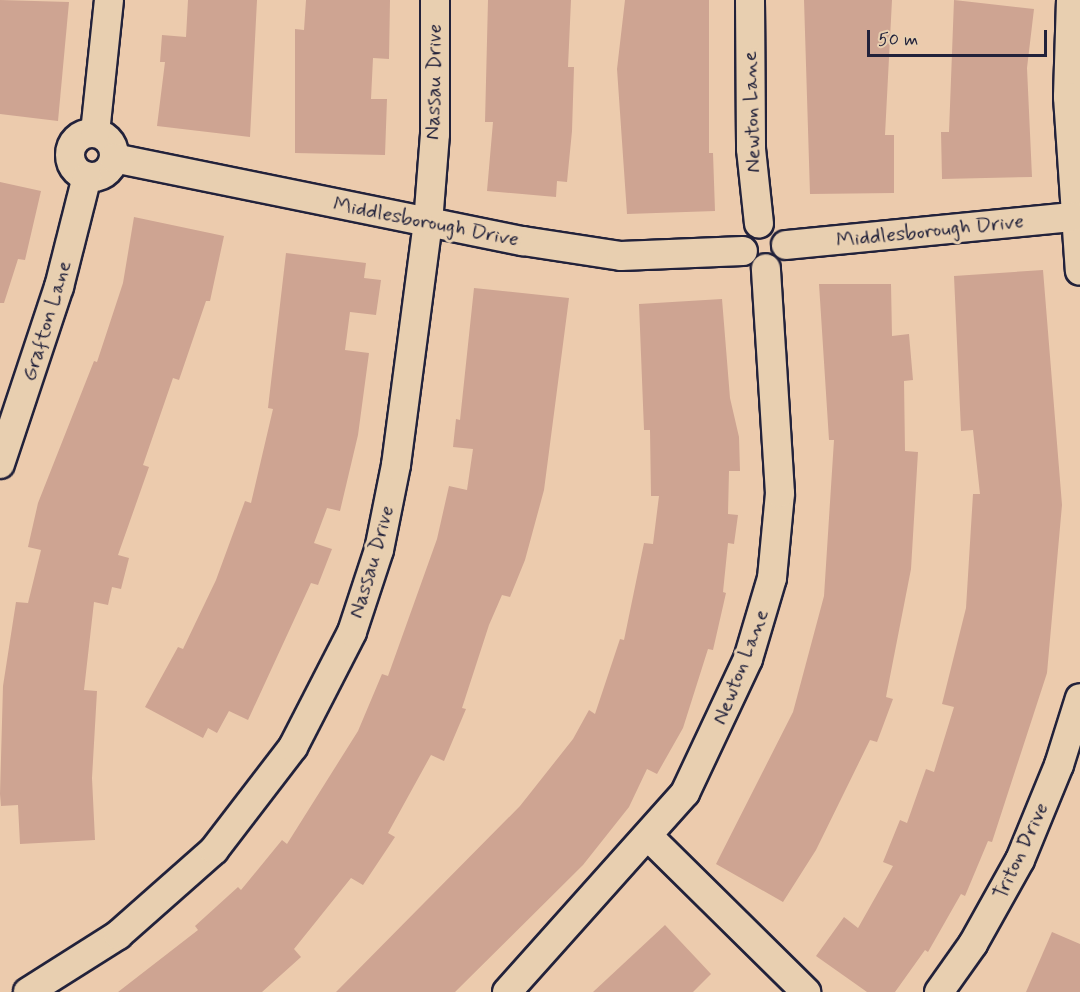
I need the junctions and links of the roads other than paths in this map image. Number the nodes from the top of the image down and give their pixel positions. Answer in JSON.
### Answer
{"nodes":[{"id":1,"x":109,"y":0,"type":"edge"},
{"id":2,"x":435,"y":0,"type":"edge"},
{"id":3,"x":750,"y":0,"type":"edge"},
{"id":4,"x":1071,"y":0,"type":"edge"},
{"id":5,"x":95,"y":133,"type":"junction"},
{"id":6,"x":114,"y":158,"type":"junction"},
{"id":7,"x":87,"y":176,"type":"junction"},
{"id":8,"x":1074,"y":217,"type":"junction"},
{"id":9,"x":428,"y":223,"type":"junction"},
{"id":10,"x":759,"y":224,"type":"junction"},
{"id":11,"x":786,"y":245,"type":"junction"},
{"id":12,"x":742,"y":251,"type":"junction"},
{"id":13,"x":766,"y":268,"type":"junction"},
{"id":14,"x":1080,"y":271,"type":"edge"},
{"id":15,"x":0,"y":464,"type":"edge"},
{"id":16,"x":1080,"y":698,"type":"edge"},
{"id":17,"x":1070,"y":767,"type":"edge"},
{"id":18,"x":649,"y":837,"type":"junction"},
{"id":19,"x":28,"y":992,"type":"edge"},
{"id":20,"x":507,"y":992,"type":"edge"},
{"id":21,"x":806,"y":992,"type":"edge"},
{"id":22,"x":939,"y":992,"type":"edge"}],
"edges":[{"from":1,"to":5,"type":"street"},
{"from":2,"to":9,"type":"street","name":"Nassau Drive"},
{"from":3,"to":10,"type":"street","name":"Newton Lane"},
{"from":4,"to":8,"type":"street"},
{"from":5,"to":6,"type":"street"},
{"from":5,"to":7,"type":"street"},
{"from":6,"to":7,"type":"street"},
{"from":6,"to":9,"type":"street","name":"Middlesborough Drive"},
{"from":7,"to":15,"type":"street","name":"Grafton Lane"},
{"from":8,"to":11,"type":"street","name":"Middlesborough Drive"},
{"from":8,"to":14,"type":"street"},
{"from":9,"to":12,"type":"street","name":"Middlesborough Drive"},
{"from":9,"to":19,"type":"street","name":"Nassau Drive"},
{"from":10,"to":11,"type":"street"},
{"from":10,"to":12,"type":"street"},
{"from":11,"to":13,"type":"street"},
{"from":12,"to":13,"type":"street"},
{"from":13,"to":18,"type":"street","name":"Newton Lane"},
{"from":16,"to":17,"type":"street","name":"Triton Drive"},
{"from":17,"to":22,"type":"street","name":"Triton Drive"},
{"from":18,"to":20,"type":"street","name":"Newton Lane"},
{"from":18,"to":21,"type":"street"}]}
